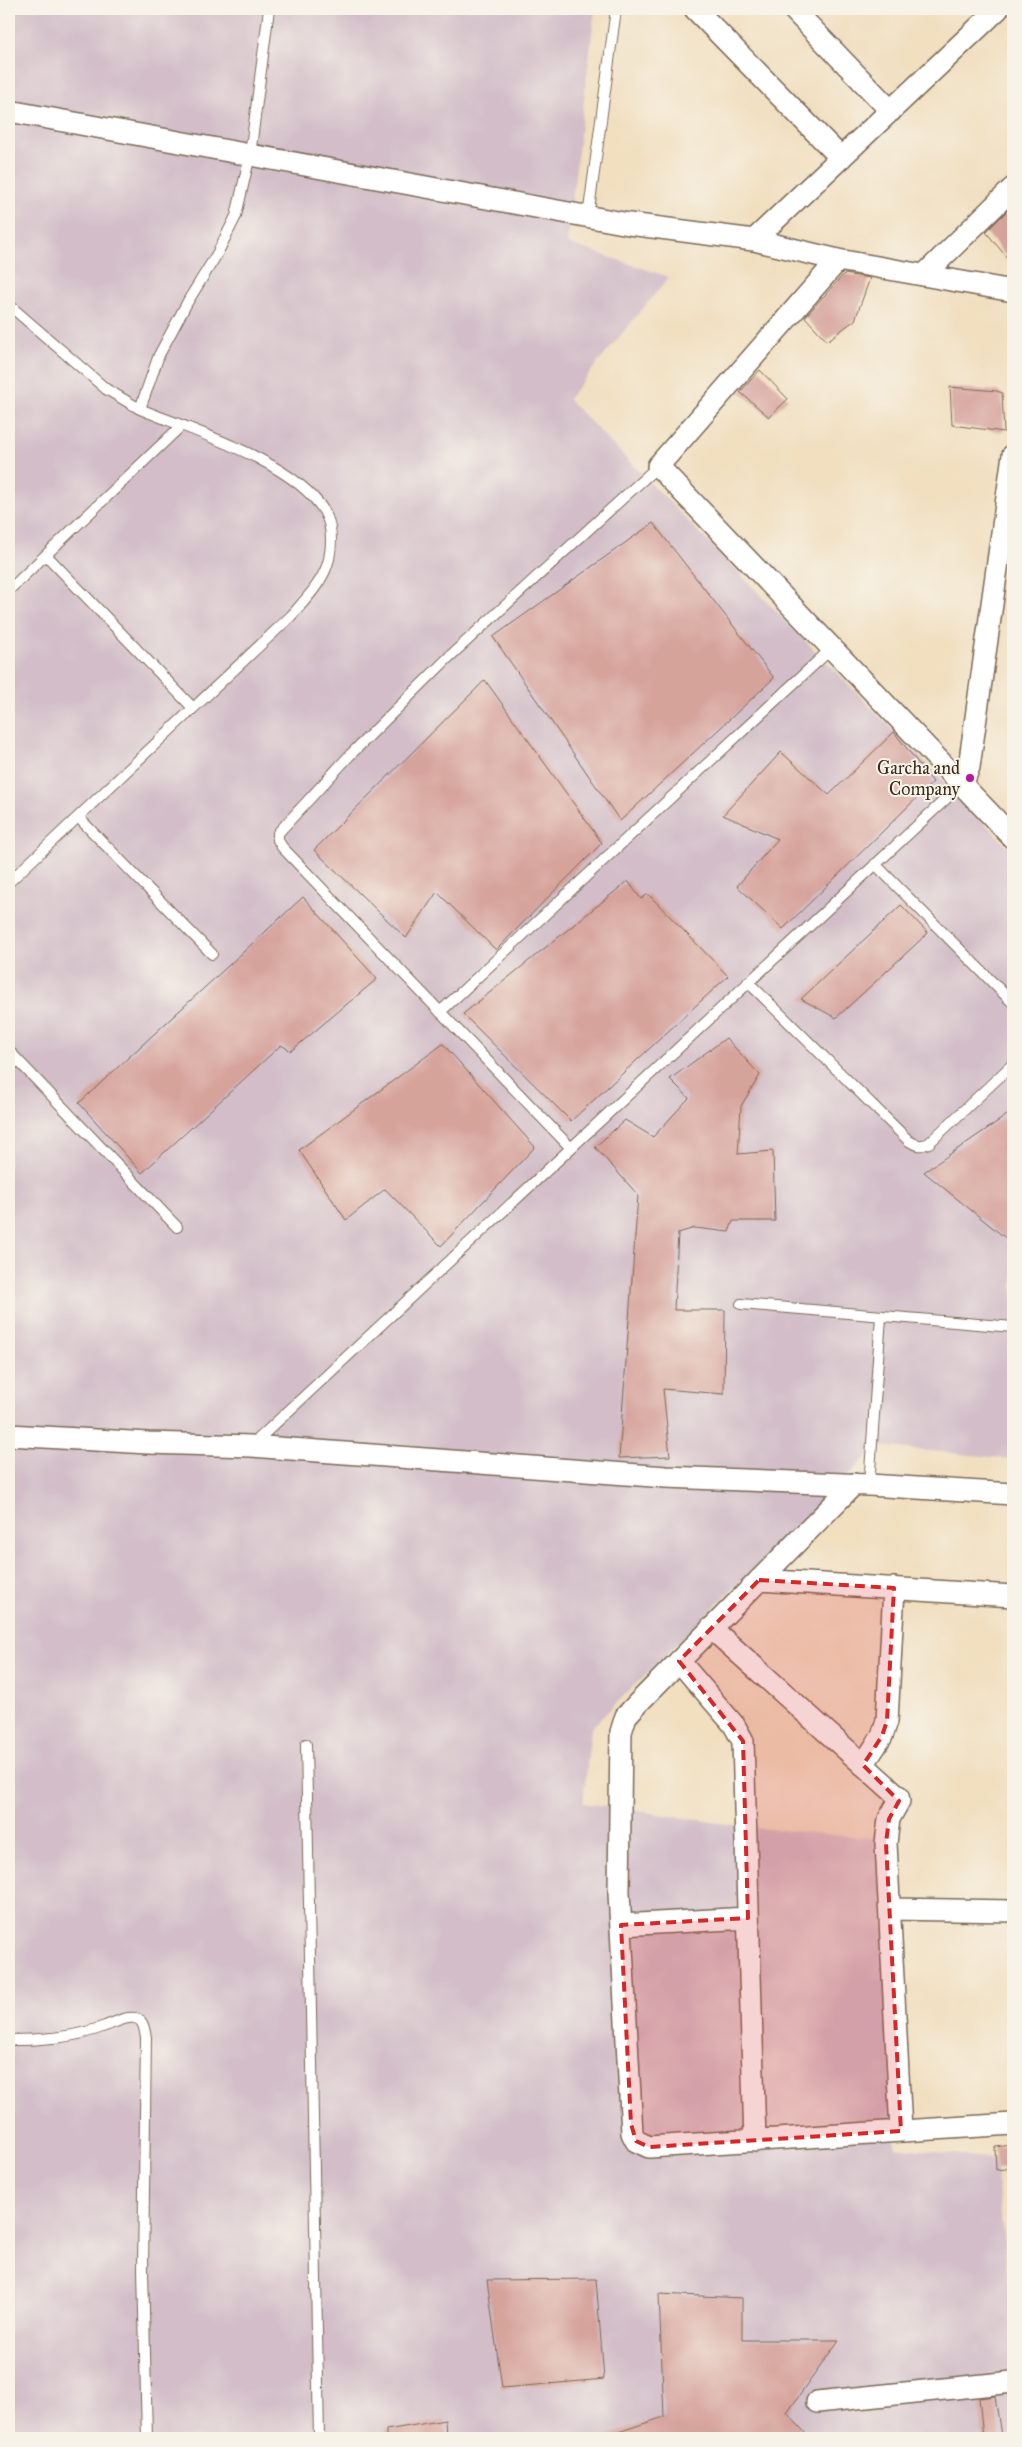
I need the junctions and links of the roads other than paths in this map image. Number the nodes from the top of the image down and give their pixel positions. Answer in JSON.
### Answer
{"nodes":[{"id":1,"x":269,"y":9,"type":"edge"},
{"id":2,"x":616,"y":9,"type":"edge"},
{"id":3,"x":695,"y":9,"type":"edge"},
{"id":4,"x":794,"y":9,"type":"edge"},
{"id":5,"x":998,"y":9,"type":"edge"},
{"id":6,"x":9,"y":110,"type":"edge"},
{"id":7,"x":891,"y":110,"type":"junction"},
{"id":8,"x":250,"y":155,"type":"junction"},
{"id":9,"x":840,"y":158,"type":"junction"},
{"id":10,"x":1013,"y":188,"type":"edge"},
{"id":11,"x":588,"y":217,"type":"junction"},
{"id":12,"x":754,"y":240,"type":"junction"},
{"id":13,"x":838,"y":260,"type":"junction"},
{"id":14,"x":924,"y":275,"type":"junction"},
{"id":15,"x":1013,"y":291,"type":"edge"},
{"id":16,"x":9,"y":306,"type":"edge"},
{"id":17,"x":140,"y":409,"type":"junction"},
{"id":18,"x":181,"y":426,"type":"junction"},
{"id":19,"x":1013,"y":455,"type":"edge"},
{"id":20,"x":658,"y":466,"type":"junction"},
{"id":21,"x":46,"y":555,"type":"junction"},
{"id":22,"x":9,"y":590,"type":"edge"},
{"id":23,"x":833,"y":647,"type":"junction"},
{"id":24,"x":193,"y":708,"type":"junction"},
{"id":25,"x":962,"y":782,"type":"junction"},
{"id":26,"x":78,"y":817,"type":"junction"},
{"id":27,"x":1013,"y":838,"type":"edge"},
{"id":28,"x":875,"y":864,"type":"junction"},
{"id":29,"x":9,"y":882,"type":"edge"},
{"id":30,"x":212,"y":954,"type":"dead end"},
{"id":31,"x":748,"y":982,"type":"junction"},
{"id":32,"x":1013,"y":1003,"type":"edge"},
{"id":33,"x":440,"y":1012,"type":"junction"},
{"id":34,"x":9,"y":1051,"type":"edge"},
{"id":35,"x":1013,"y":1064,"type":"edge"},
{"id":36,"x":570,"y":1147,"type":"junction"},
{"id":37,"x":177,"y":1227,"type":"dead end"},
{"id":38,"x":741,"y":1304,"type":"dead end"},
{"id":39,"x":881,"y":1317,"type":"junction"},
{"id":40,"x":1013,"y":1328,"type":"edge"},
{"id":41,"x":9,"y":1435,"type":"edge"},
{"id":42,"x":251,"y":1446,"type":"junction"},
{"id":43,"x":861,"y":1485,"type":"junction"},
{"id":44,"x":1013,"y":1494,"type":"edge"},
{"id":45,"x":759,"y":1580,"type":"junction"},
{"id":46,"x":894,"y":1588,"type":"junction"},
{"id":47,"x":1013,"y":1596,"type":"edge"},
{"id":48,"x":711,"y":1628,"type":"junction"},
{"id":49,"x":679,"y":1661,"type":"junction"},
{"id":50,"x":306,"y":1744,"type":"dead end"},
{"id":51,"x":863,"y":1765,"type":"junction"},
{"id":52,"x":890,"y":1909,"type":"junction"},
{"id":53,"x":1013,"y":1911,"type":"edge"},
{"id":54,"x":748,"y":1918,"type":"junction"},
{"id":55,"x":621,"y":1925,"type":"junction"},
{"id":56,"x":9,"y":2040,"type":"edge"},
{"id":57,"x":1013,"y":2124,"type":"edge"},
{"id":58,"x":901,"y":2131,"type":"junction"},
{"id":59,"x":755,"y":2141,"type":"junction"},
{"id":60,"x":1013,"y":2382,"type":"edge"},
{"id":61,"x":817,"y":2402,"type":"dead end"},
{"id":62,"x":147,"y":2438,"type":"edge"},
{"id":63,"x":319,"y":2438,"type":"edge"}],
"edges":[{"from":1,"to":8,"type":"lane"},
{"from":2,"to":11,"type":"lane"},
{"from":3,"to":9,"type":"street"},
{"from":4,"to":7,"type":"street"},
{"from":5,"to":7,"type":"street"},
{"from":6,"to":8,"type":"street"},
{"from":7,"to":9,"type":"street"},
{"from":8,"to":11,"type":"street"},
{"from":8,"to":17,"type":"lane"},
{"from":9,"to":12,"type":"street"},
{"from":10,"to":14,"type":"street"},
{"from":11,"to":12,"type":"street"},
{"from":12,"to":13,"type":"street"},
{"from":13,"to":14,"type":"street"},
{"from":13,"to":20,"type":"street"},
{"from":14,"to":15,"type":"street"},
{"from":16,"to":17,"type":"lane"},
{"from":17,"to":18,"type":"lane"},
{"from":18,"to":21,"type":"lane"},
{"from":18,"to":24,"type":"lane"},
{"from":19,"to":25,"type":"street"},
{"from":20,"to":23,"type":"street"},
{"from":20,"to":33,"type":"lane"},
{"from":21,"to":22,"type":"lane"},
{"from":21,"to":24,"type":"lane"},
{"from":23,"to":25,"type":"street"},
{"from":23,"to":33,"type":"lane"},
{"from":24,"to":26,"type":"lane"},
{"from":25,"to":27,"type":"street"},
{"from":25,"to":28,"type":"lane"},
{"from":26,"to":29,"type":"lane"},
{"from":26,"to":30,"type":"lane"},
{"from":28,"to":31,"type":"lane"},
{"from":28,"to":32,"type":"lane"},
{"from":31,"to":35,"type":"lane"},
{"from":31,"to":36,"type":"lane"},
{"from":33,"to":36,"type":"lane"},
{"from":34,"to":37,"type":"lane"},
{"from":36,"to":42,"type":"lane"},
{"from":38,"to":39,"type":"lane"},
{"from":39,"to":40,"type":"lane"},
{"from":39,"to":43,"type":"lane"},
{"from":41,"to":42,"type":"street"},
{"from":42,"to":43,"type":"street"},
{"from":43,"to":44,"type":"street"},
{"from":43,"to":45,"type":"street"},
{"from":45,"to":46,"type":"street"},
{"from":45,"to":48,"type":"street"},
{"from":46,"to":47,"type":"street"},
{"from":46,"to":51,"type":"street"},
{"from":48,"to":49,"type":"street"},
{"from":48,"to":51,"type":"street"},
{"from":49,"to":54,"type":"street"},
{"from":49,"to":55,"type":"street"},
{"from":50,"to":63,"type":"lane"},
{"from":51,"to":52,"type":"street"},
{"from":52,"to":53,"type":"street"},
{"from":52,"to":58,"type":"street"},
{"from":54,"to":55,"type":"street"},
{"from":54,"to":59,"type":"street"},
{"from":55,"to":59,"type":"street"},
{"from":56,"to":62,"type":"lane"},
{"from":57,"to":58,"type":"street"},
{"from":58,"to":59,"type":"street"},
{"from":60,"to":61,"type":"street"}]}
